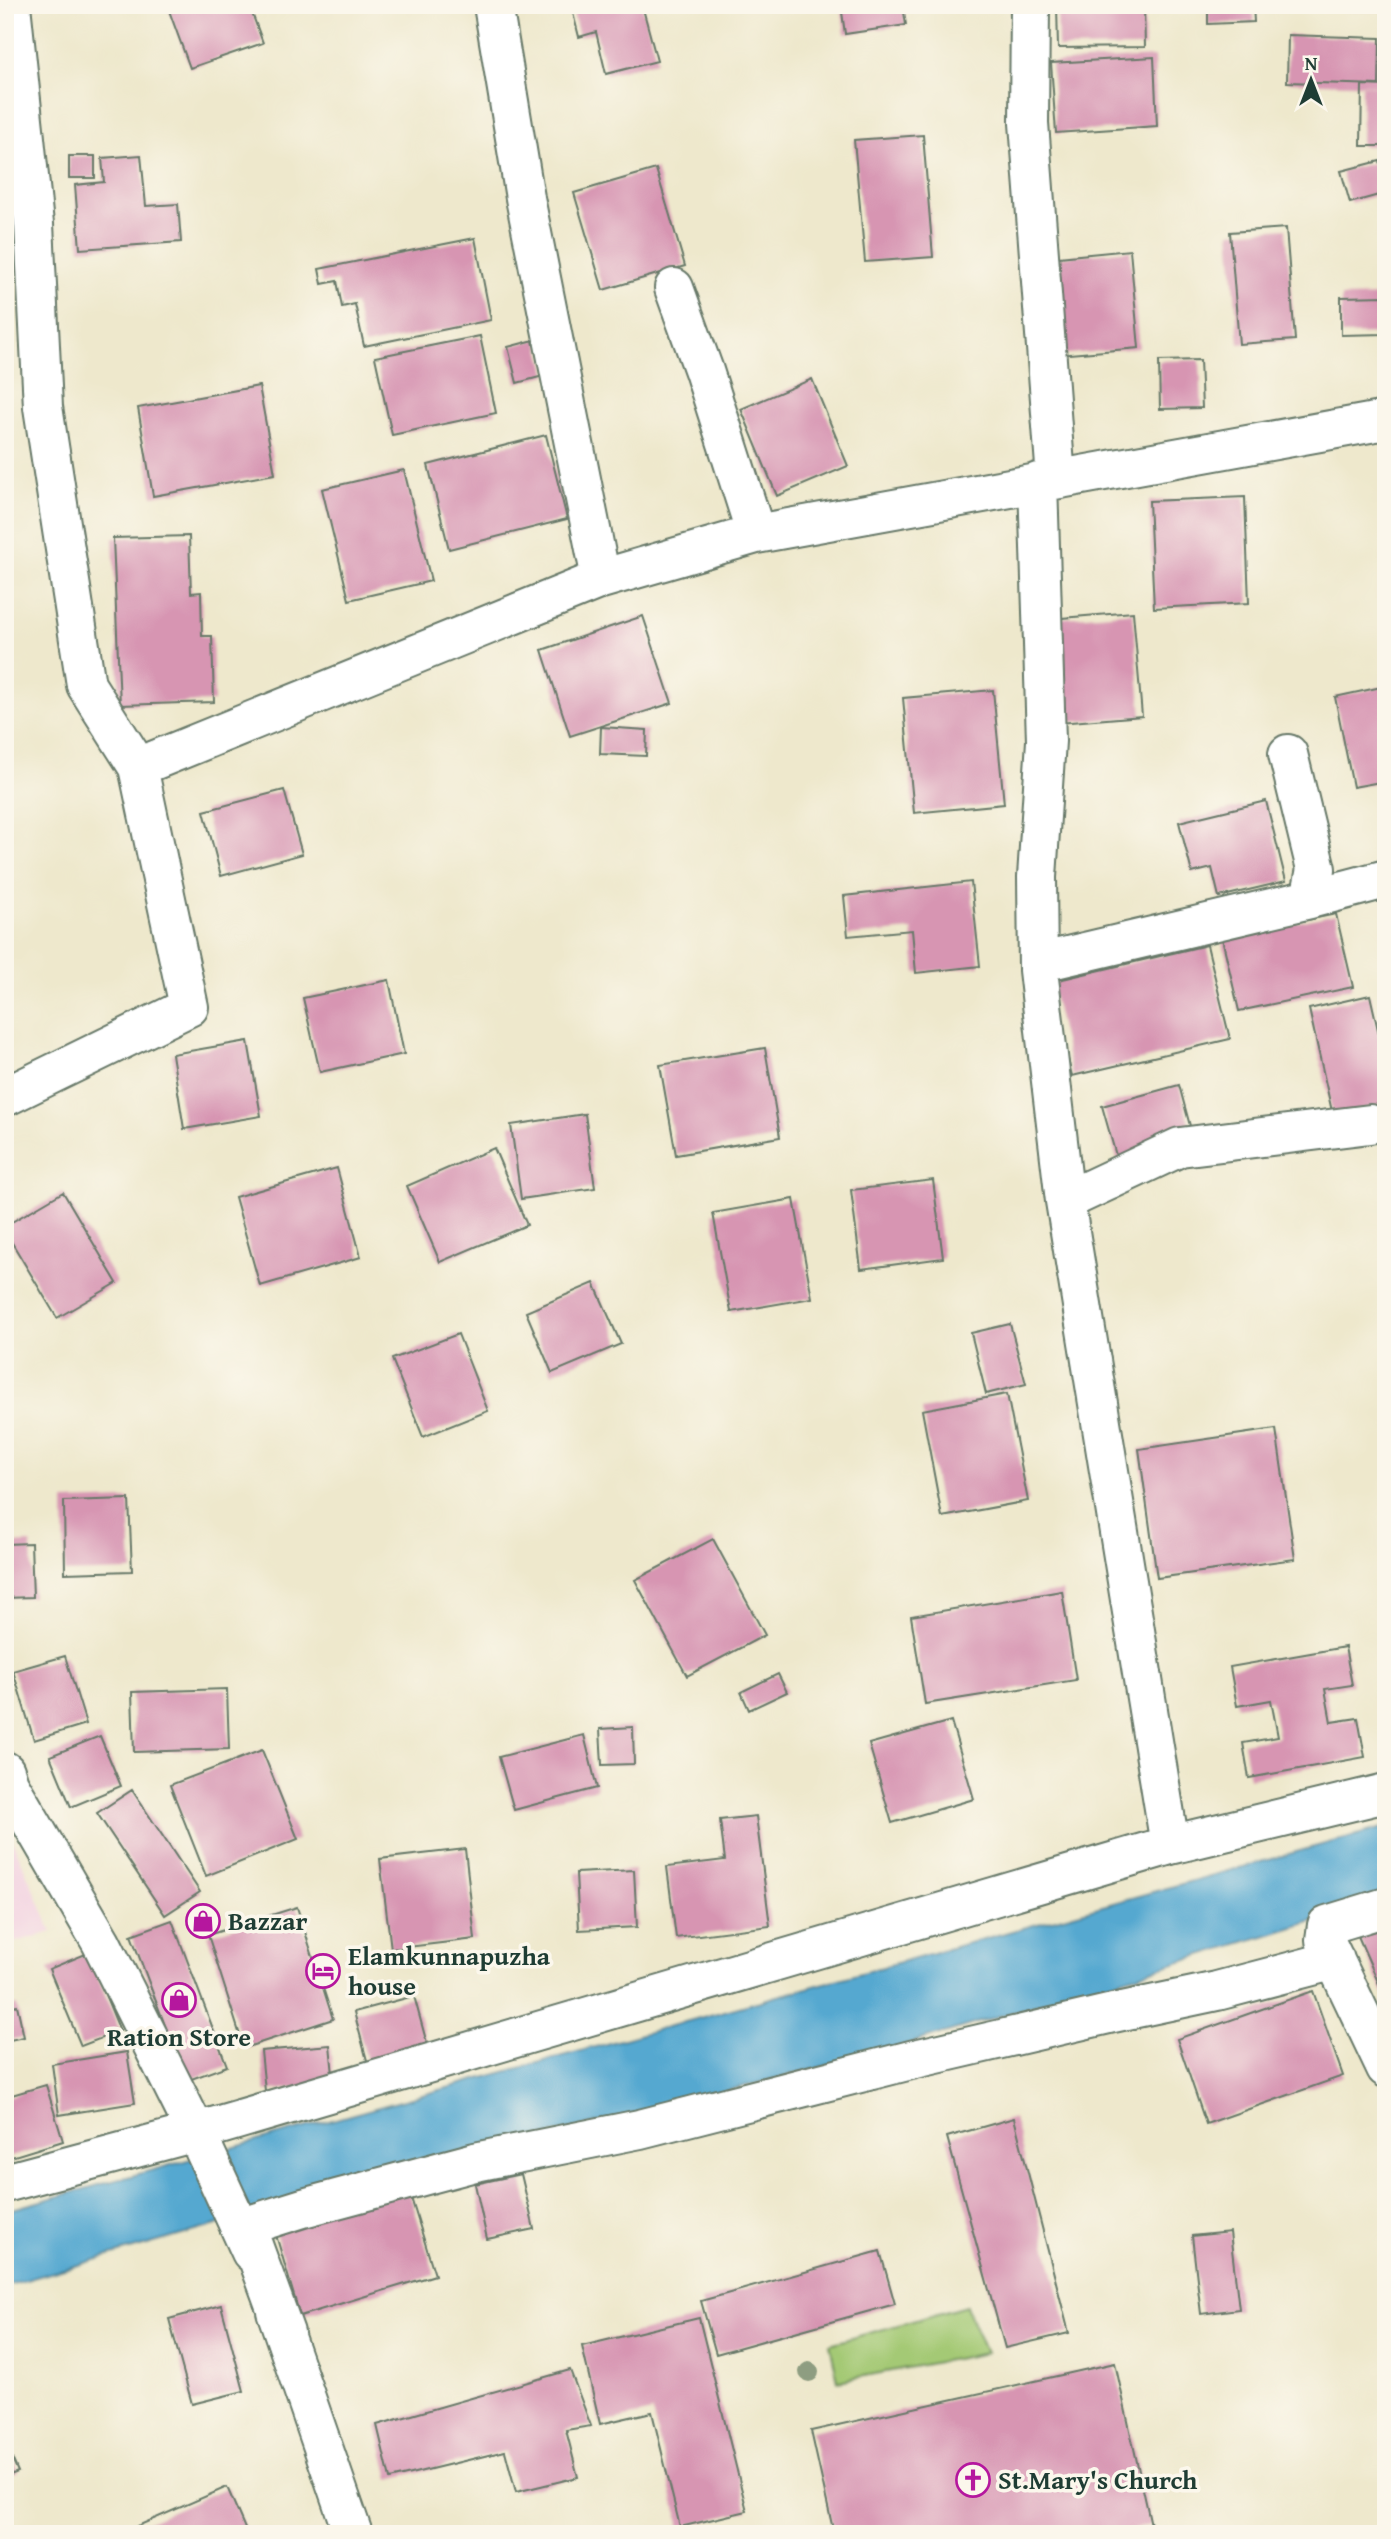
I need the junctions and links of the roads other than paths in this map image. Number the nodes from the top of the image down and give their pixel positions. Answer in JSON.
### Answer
{"nodes":[{"id":1,"x":493,"y":5,"type":"edge"},
{"id":2,"x":1030,"y":5,"type":"edge"},
{"id":3,"x":23,"y":8,"type":"edge"},
{"id":4,"x":674,"y":288,"type":"dead end"},
{"id":5,"x":1386,"y":420,"type":"edge"},
{"id":6,"x":1047,"y":480,"type":"junction"},
{"id":7,"x":756,"y":534,"type":"junction"},
{"id":8,"x":601,"y":579,"type":"junction"},
{"id":9,"x":1288,"y":754,"type":"dead end"},
{"id":10,"x":138,"y":767,"type":"junction"},
{"id":11,"x":1386,"y":879,"type":"edge"},
{"id":12,"x":1310,"y":899,"type":"junction"},
{"id":13,"x":1038,"y":963,"type":"junction"},
{"id":14,"x":5,"y":1097,"type":"edge"},
{"id":15,"x":1370,"y":1124,"type":"dead end"},
{"id":16,"x":1065,"y":1201,"type":"junction"},
{"id":17,"x":5,"y":1770,"type":"edge"},
{"id":18,"x":1386,"y":1793,"type":"edge"},
{"id":19,"x":1170,"y":1845,"type":"junction"},
{"id":20,"x":1386,"y":1907,"type":"edge"},
{"id":21,"x":1335,"y":1960,"type":"junction"},
{"id":22,"x":1386,"y":2068,"type":"edge"},
{"id":23,"x":196,"y":2132,"type":"junction"},
{"id":24,"x":5,"y":2183,"type":"edge"},
{"id":25,"x":285,"y":2333,"type":"junction"},
{"id":26,"x":353,"y":2534,"type":"edge"}],
"edges":[{"from":1,"to":8,"type":"street"},
{"from":2,"to":6,"type":"street"},
{"from":3,"to":10,"type":"street"},
{"from":4,"to":7,"type":"street"},
{"from":5,"to":6,"type":"street"},
{"from":6,"to":7,"type":"street"},
{"from":6,"to":13,"type":"street"},
{"from":7,"to":8,"type":"street"},
{"from":8,"to":10,"type":"street"},
{"from":9,"to":12,"type":"street"},
{"from":10,"to":14,"type":"street"},
{"from":11,"to":12,"type":"street"},
{"from":12,"to":13,"type":"street"},
{"from":13,"to":16,"type":"street"},
{"from":15,"to":16,"type":"street"},
{"from":16,"to":19,"type":"street"},
{"from":17,"to":23,"type":"street"},
{"from":18,"to":19,"type":"street"},
{"from":19,"to":23,"type":"street"},
{"from":20,"to":21,"type":"street"},
{"from":21,"to":22,"type":"street"},
{"from":21,"to":25,"type":"street"},
{"from":23,"to":24,"type":"street"},
{"from":23,"to":25,"type":"street"},
{"from":25,"to":26,"type":"street"}]}
